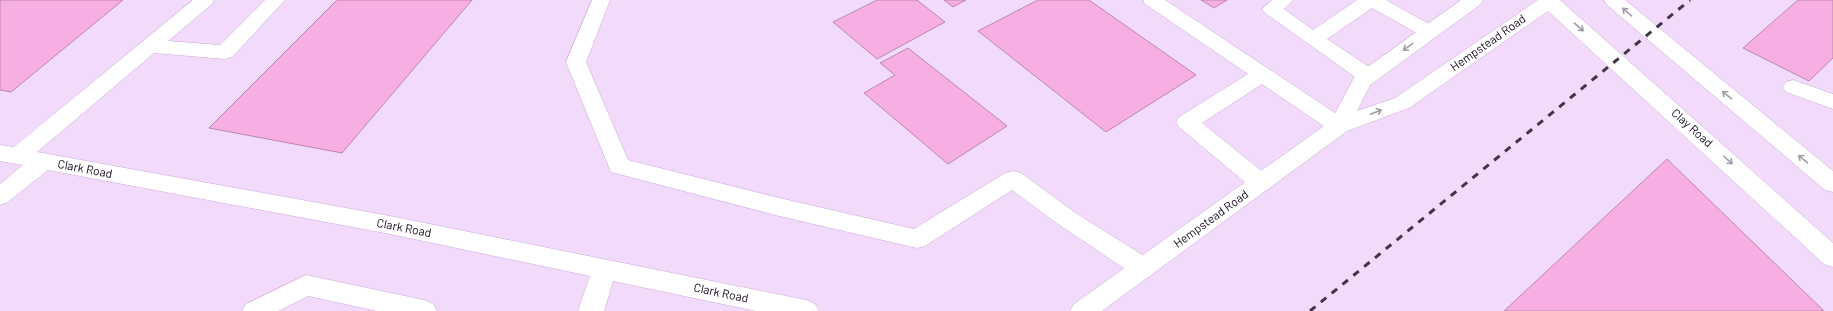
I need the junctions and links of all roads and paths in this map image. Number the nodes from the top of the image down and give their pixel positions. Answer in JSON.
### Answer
{"nodes":[{"id":1,"x":204,"y":0,"type":"edge"},
{"id":2,"x":276,"y":0,"type":"edge"},
{"id":3,"x":601,"y":0,"type":"edge"},
{"id":4,"x":1152,"y":0,"type":"edge"},
{"id":5,"x":1284,"y":0,"type":"edge"},
{"id":6,"x":1371,"y":0,"type":"edge"},
{"id":7,"x":1474,"y":0,"type":"edge"},
{"id":8,"x":1550,"y":0,"type":"edge"},
{"id":9,"x":1613,"y":0,"type":"edge"},
{"id":10,"x":1429,"y":32,"type":"junction"},
{"id":11,"x":1313,"y":39,"type":"junction"},
{"id":12,"x":149,"y":46,"type":"junction"},
{"id":13,"x":1263,"y":74,"type":"junction"},
{"id":14,"x":1368,"y":76,"type":"junction"},
{"id":15,"x":1793,"y":87,"type":"dead end"},
{"id":16,"x":1833,"y":102,"type":"edge"},
{"id":17,"x":1339,"y":126,"type":"junction"},
{"id":18,"x":9,"y":154,"type":"edge"},
{"id":19,"x":44,"y":161,"type":"junction"},
{"id":20,"x":1261,"y":182,"type":"junction"},
{"id":21,"x":1833,"y":184,"type":"edge"},
{"id":22,"x":0,"y":196,"type":"edge"},
{"id":23,"x":1833,"y":257,"type":"edge"},
{"id":24,"x":1143,"y":268,"type":"junction"},
{"id":25,"x":604,"y":269,"type":"junction"},
{"id":26,"x":364,"y":304,"type":"edge"},
{"id":27,"x":271,"y":308,"type":"edge"},
{"id":28,"x":424,"y":311,"type":"edge"},
{"id":29,"x":590,"y":311,"type":"edge"},
{"id":30,"x":806,"y":311,"type":"edge"},
{"id":31,"x":1083,"y":311,"type":"edge"}],
"edges":[{"from":1,"to":12,"type":"main road"},
{"from":2,"to":12,"type":"main road"},
{"from":3,"to":24,"type":"main road"},
{"from":4,"to":13,"type":"main road"},
{"from":5,"to":11,"type":"main road"},
{"from":6,"to":10,"type":"main road"},
{"from":6,"to":11,"type":"main road"},
{"from":7,"to":10,"type":"main road","name":"Hempstead Road"},
{"from":17,"to":8,"type":"main road","name":"Hempstead Road","one_way":true},
{"from":8,"to":23,"type":"main road","name":"Clay Road","one_way":true},
{"from":21,"to":9,"type":"main road","one_way":true},
{"from":10,"to":14,"type":"main road","name":"Hempstead Road","one_way":true},
{"from":11,"to":14,"type":"main road"},
{"from":12,"to":18,"type":"main road"},
{"from":13,"to":17,"type":"main road"},
{"from":13,"to":20,"type":"main road"},
{"from":14,"to":17,"type":"main road","name":"Hempstead Road"},
{"from":15,"to":16,"type":"main road"},
{"from":17,"to":20,"type":"main road","name":"Hempstead Road"},
{"from":18,"to":19,"type":"main road","name":"Clark Road"},
{"from":19,"to":22,"type":"main road"},
{"from":19,"to":25,"type":"main road","name":"Clark Road"},
{"from":20,"to":24,"type":"main road","name":"Hempstead Road"},
{"from":24,"to":31,"type":"main road","name":"Hempstead Road"},
{"from":25,"to":29,"type":"main road"},
{"from":25,"to":30,"type":"main road","name":"Clark Road"},
{"from":26,"to":27,"type":"main road"},
{"from":26,"to":28,"type":"main road"}]}
